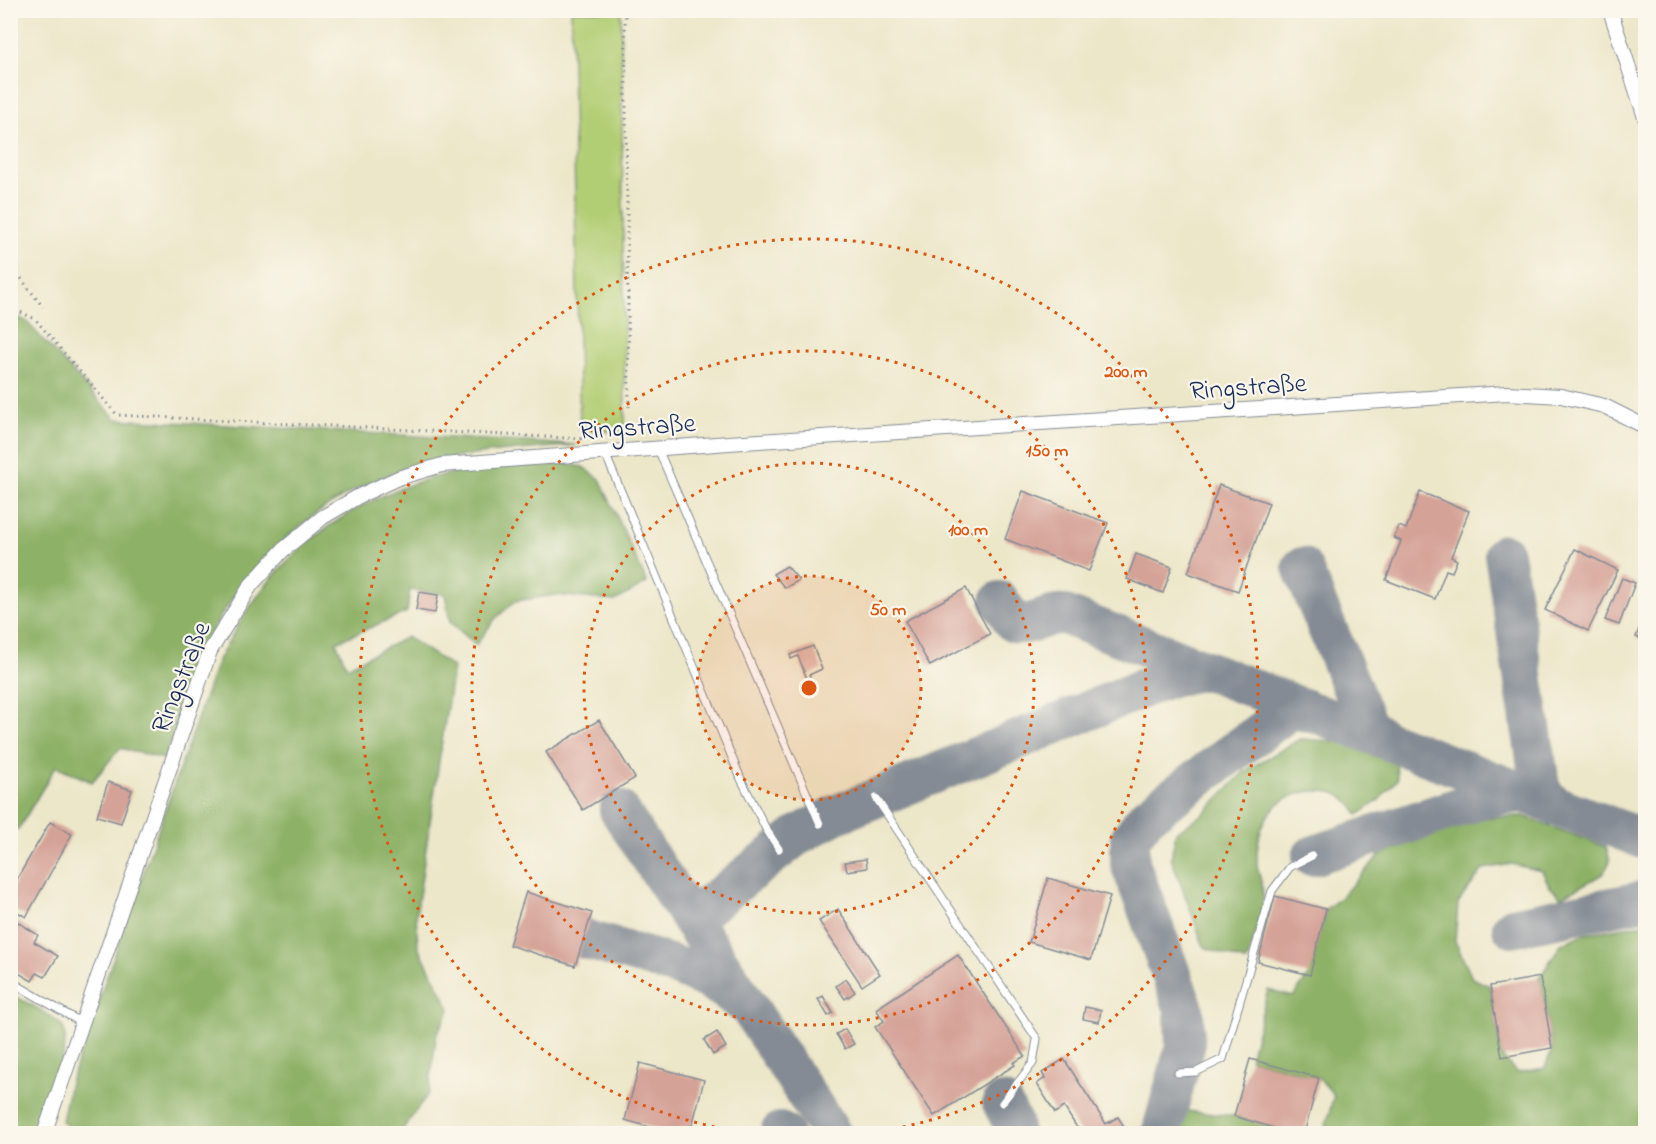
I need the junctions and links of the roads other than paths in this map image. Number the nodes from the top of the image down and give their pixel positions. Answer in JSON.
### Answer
{"nodes":[{"id":1,"x":1610,"y":10,"type":"edge"},
{"id":2,"x":1646,"y":120,"type":"edge"},
{"id":3,"x":1646,"y":427,"type":"edge"},
{"id":4,"x":658,"y":449,"type":"junction"},
{"id":5,"x":605,"y":453,"type":"junction"},
{"id":6,"x":876,"y":798,"type":"dead end"},
{"id":7,"x":820,"y":824,"type":"dead end"},
{"id":8,"x":779,"y":849,"type":"dead end"},
{"id":9,"x":1312,"y":856,"type":"dead end"},
{"id":10,"x":10,"y":981,"type":"edge"},
{"id":11,"x":19,"y":986,"type":"junction"},
{"id":12,"x":10,"y":996,"type":"edge"},
{"id":13,"x":82,"y":1023,"type":"junction"},
{"id":14,"x":1178,"y":1073,"type":"dead end"},
{"id":15,"x":1002,"y":1103,"type":"dead end"},
{"id":16,"x":44,"y":1134,"type":"edge"}],
"edges":[{"from":1,"to":2,"type":"street"},
{"from":3,"to":4,"type":"street","name":"Ringstraße"},
{"from":4,"to":5,"type":"street","name":"Ringstraße"},
{"from":4,"to":7,"type":"lane"},
{"from":5,"to":8,"type":"lane"},
{"from":5,"to":13,"type":"street","name":"Ringstraße"},
{"from":6,"to":15,"type":"lane"},
{"from":9,"to":14,"type":"lane"},
{"from":10,"to":11,"type":"lane"},
{"from":11,"to":12,"type":"lane"},
{"from":11,"to":13,"type":"lane"},
{"from":13,"to":16,"type":"street","name":"Ringstraße"}]}
